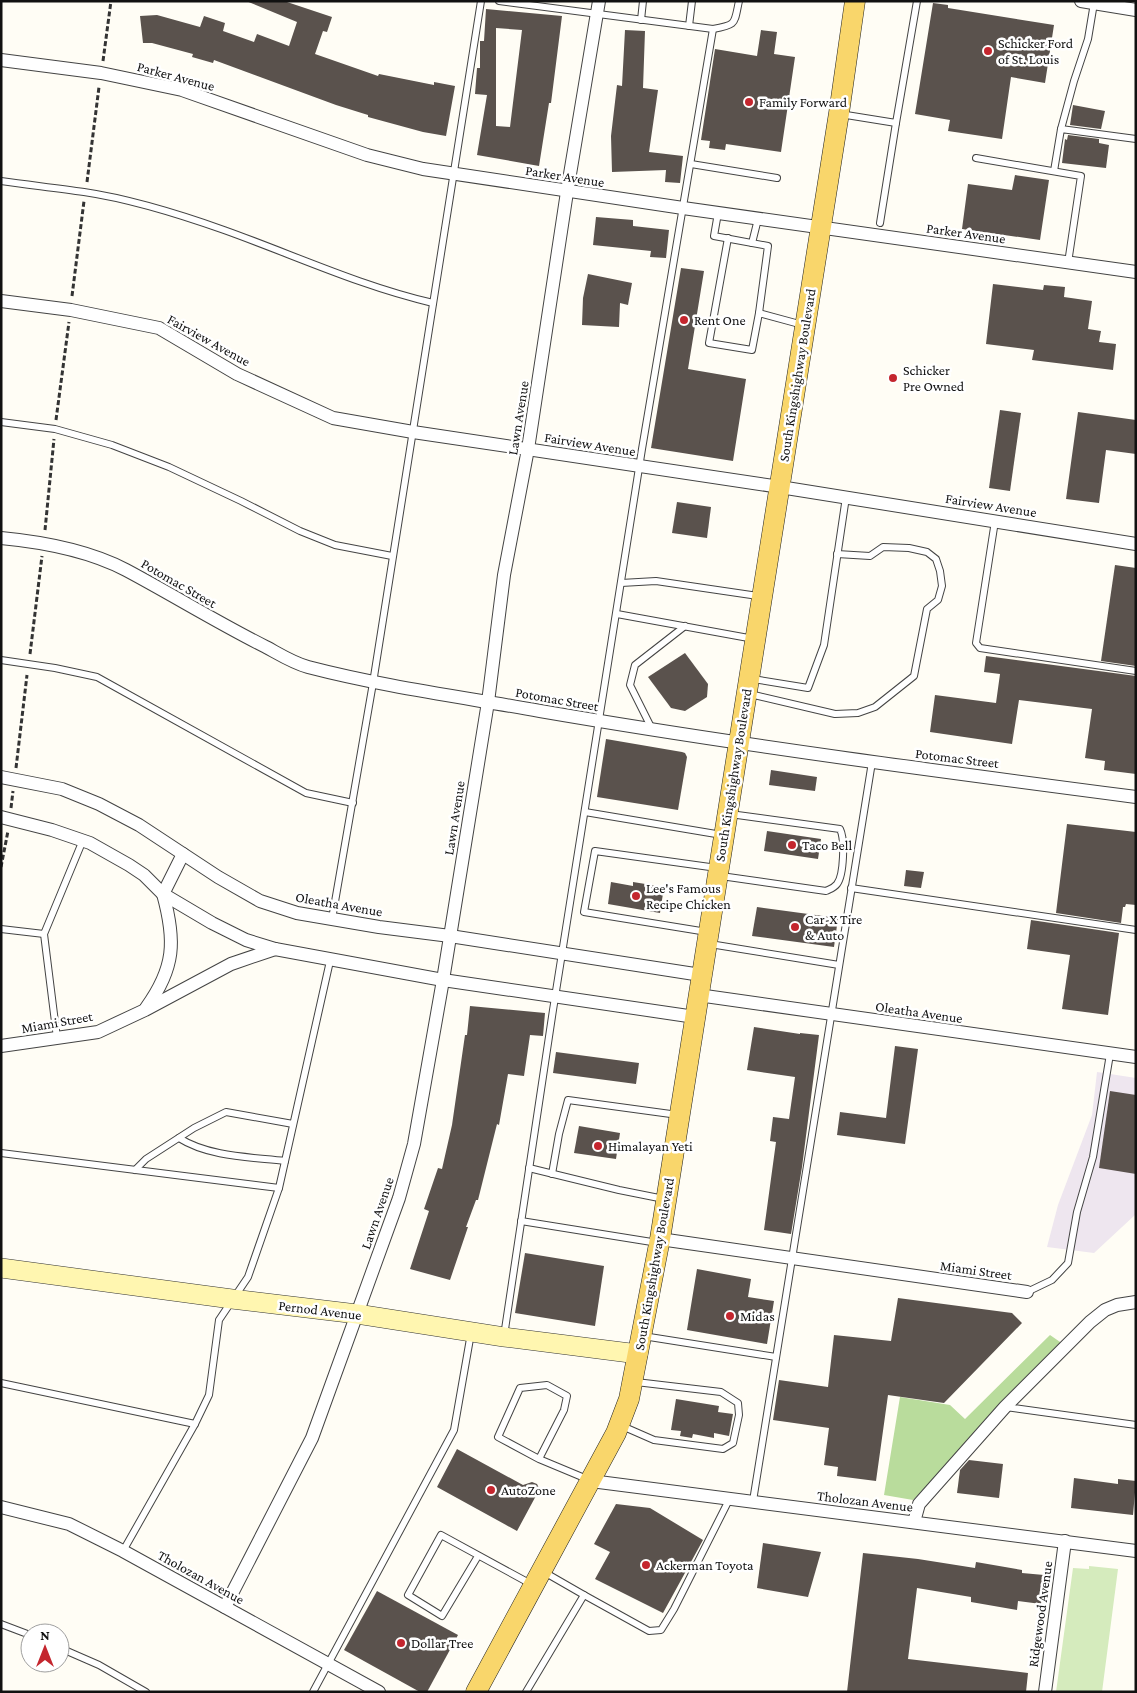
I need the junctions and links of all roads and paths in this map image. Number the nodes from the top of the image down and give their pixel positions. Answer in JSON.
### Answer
{"nodes":[{"id":1,"x":481,"y":1,"type":"edge"},
{"id":2,"x":500,"y":1,"type":"edge"},
{"id":3,"x":598,"y":1,"type":"edge"},
{"id":4,"x":643,"y":1,"type":"edge"},
{"id":5,"x":692,"y":1,"type":"edge"},
{"id":6,"x":739,"y":1,"type":"edge"},
{"id":7,"x":855,"y":1,"type":"edge"},
{"id":8,"x":917,"y":1,"type":"edge"},
{"id":9,"x":1081,"y":1,"type":"edge"},
{"id":10,"x":1094,"y":3,"type":"junction"},
{"id":11,"x":1136,"y":10,"type":"edge"},
{"id":12,"x":597,"y":14,"type":"junction"},
{"id":13,"x":641,"y":20,"type":"junction"},
{"id":14,"x":689,"y":26,"type":"junction"},
{"id":15,"x":713,"y":29,"type":"junction"},
{"id":16,"x":1,"y":60,"type":"edge"},
{"id":17,"x":839,"y":114,"type":"junction"},
{"id":18,"x":896,"y":123,"type":"junction"},
{"id":19,"x":1061,"y":130,"type":"junction"},
{"id":20,"x":1136,"y":139,"type":"edge"},
{"id":21,"x":976,"y":158,"type":"dead end"},
{"id":22,"x":691,"y":164,"type":"junction"},
{"id":23,"x":1054,"y":171,"type":"junction"},
{"id":24,"x":453,"y":173,"type":"junction"},
{"id":25,"x":777,"y":178,"type":"dead end"},
{"id":26,"x":1,"y":182,"type":"edge"},
{"id":27,"x":567,"y":192,"type":"junction"},
{"id":28,"x":683,"y":208,"type":"junction"},
{"id":29,"x":718,"y":213,"type":"junction"},
{"id":30,"x":758,"y":219,"type":"junction"},
{"id":31,"x":880,"y":223,"type":"dead end"},
{"id":32,"x":820,"y":228,"type":"junction"},
{"id":33,"x":728,"y":238,"type":"junction"},
{"id":34,"x":752,"y":243,"type":"junction"},
{"id":35,"x":1068,"y":262,"type":"junction"},
{"id":36,"x":1136,"y":272,"type":"edge"},
{"id":37,"x":1,"y":301,"type":"edge"},
{"id":38,"x":433,"y":303,"type":"junction"},
{"id":39,"x":759,"y":313,"type":"junction"},
{"id":40,"x":805,"y":326,"type":"junction"},
{"id":41,"x":1,"y":422,"type":"edge"},
{"id":42,"x":413,"y":432,"type":"junction"},
{"id":43,"x":528,"y":449,"type":"junction"},
{"id":44,"x":640,"y":467,"type":"junction"},
{"id":45,"x":780,"y":487,"type":"junction"},
{"id":46,"x":846,"y":497,"type":"junction"},
{"id":47,"x":995,"y":521,"type":"junction"},
{"id":48,"x":1,"y":538,"type":"edge"},
{"id":49,"x":1136,"y":544,"type":"edge"},
{"id":50,"x":837,"y":554,"type":"junction"},
{"id":51,"x":392,"y":556,"type":"junction"},
{"id":52,"x":622,"y":583,"type":"junction"},
{"id":53,"x":762,"y":597,"type":"junction"},
{"id":54,"x":617,"y":614,"type":"junction"},
{"id":55,"x":685,"y":626,"type":"junction"},
{"id":56,"x":755,"y":639,"type":"junction"},
{"id":57,"x":1,"y":660,"type":"edge"},
{"id":58,"x":1136,"y":671,"type":"edge"},
{"id":59,"x":373,"y":683,"type":"junction"},
{"id":60,"x":748,"y":686,"type":"junction"},
{"id":61,"x":488,"y":702,"type":"junction"},
{"id":62,"x":600,"y":721,"type":"junction"},
{"id":63,"x":652,"y":729,"type":"junction"},
{"id":64,"x":739,"y":742,"type":"junction"},
{"id":65,"x":872,"y":762,"type":"junction"},
{"id":66,"x":1,"y":777,"type":"edge"},
{"id":67,"x":1136,"y":797,"type":"edge"},
{"id":68,"x":353,"y":803,"type":"junction"},
{"id":69,"x":585,"y":812,"type":"junction"},
{"id":70,"x":727,"y":813,"type":"junction"},
{"id":71,"x":1,"y":817,"type":"edge"},
{"id":72,"x":724,"y":835,"type":"junction"},
{"id":73,"x":83,"y":840,"type":"junction"},
{"id":74,"x":183,"y":854,"type":"junction"},
{"id":75,"x":718,"y":872,"type":"junction"},
{"id":76,"x":852,"y":888,"type":"junction"},
{"id":77,"x":163,"y":894,"type":"junction"},
{"id":78,"x":332,"y":919,"type":"junction"},
{"id":79,"x":1,"y":929,"type":"edge"},
{"id":80,"x":1136,"y":930,"type":"edge"},
{"id":81,"x":44,"y":934,"type":"junction"},
{"id":82,"x":450,"y":936,"type":"junction"},
{"id":83,"x":707,"y":938,"type":"junction"},
{"id":84,"x":274,"y":950,"type":"junction"},
{"id":85,"x":562,"y":952,"type":"junction"},
{"id":86,"x":330,"y":961,"type":"junction"},
{"id":87,"x":839,"y":966,"type":"junction"},
{"id":88,"x":701,"y":975,"type":"junction"},
{"id":89,"x":443,"y":980,"type":"junction"},
{"id":90,"x":698,"y":995,"type":"junction"},
{"id":91,"x":555,"y":997,"type":"junction"},
{"id":92,"x":145,"y":1010,"type":"junction"},
{"id":93,"x":831,"y":1014,"type":"junction"},
{"id":94,"x":695,"y":1017,"type":"junction"},
{"id":95,"x":57,"y":1038,"type":"junction"},
{"id":96,"x":1,"y":1046,"type":"edge"},
{"id":97,"x":1110,"y":1054,"type":"junction"},
{"id":98,"x":1136,"y":1057,"type":"edge"},
{"id":99,"x":679,"y":1116,"type":"junction"},
{"id":100,"x":294,"y":1124,"type":"junction"},
{"id":101,"x":179,"y":1138,"type":"junction"},
{"id":102,"x":1,"y":1153,"type":"edge"},
{"id":103,"x":285,"y":1161,"type":"junction"},
{"id":104,"x":529,"y":1168,"type":"junction"},
{"id":105,"x":135,"y":1170,"type":"junction"},
{"id":106,"x":552,"y":1174,"type":"junction"},
{"id":107,"x":279,"y":1188,"type":"junction"},
{"id":108,"x":666,"y":1199,"type":"junction"},
{"id":109,"x":521,"y":1221,"type":"junction"},
{"id":110,"x":660,"y":1241,"type":"junction"},
{"id":111,"x":791,"y":1259,"type":"junction"},
{"id":112,"x":1,"y":1268,"type":"edge"},
{"id":113,"x":1027,"y":1292,"type":"joint"},
{"id":114,"x":232,"y":1299,"type":"junction"},
{"id":115,"x":1136,"y":1302,"type":"edge"},
{"id":116,"x":358,"y":1314,"type":"junction"},
{"id":117,"x":471,"y":1332,"type":"junction"},
{"id":118,"x":504,"y":1337,"type":"junction"},
{"id":119,"x":640,"y":1345,"type":"junction"},
{"id":120,"x":776,"y":1357,"type":"junction"},
{"id":121,"x":632,"y":1381,"type":"junction"},
{"id":122,"x":1,"y":1383,"type":"edge"},
{"id":123,"x":1005,"y":1407,"type":"junction"},
{"id":124,"x":195,"y":1424,"type":"junction"},
{"id":125,"x":619,"y":1424,"type":"junction"},
{"id":126,"x":1136,"y":1425,"type":"edge"},
{"id":127,"x":539,"y":1458,"type":"junction"},
{"id":128,"x":591,"y":1480,"type":"junction"},
{"id":129,"x":730,"y":1498,"type":"junction"},
{"id":130,"x":753,"y":1501,"type":"junction"},
{"id":131,"x":1,"y":1507,"type":"edge"},
{"id":132,"x":914,"y":1522,"type":"junction"},
{"id":133,"x":1065,"y":1541,"type":"junction"},
{"id":134,"x":124,"y":1551,"type":"junction"},
{"id":135,"x":1136,"y":1551,"type":"edge"},
{"id":136,"x":478,"y":1556,"type":"junction"},
{"id":137,"x":538,"y":1578,"type":"junction"},
{"id":138,"x":584,"y":1595,"type":"junction"},
{"id":139,"x":225,"y":1607,"type":"junction"},
{"id":140,"x":1,"y":1624,"type":"edge"},
{"id":141,"x":20,"y":1631,"type":"edge"},
{"id":142,"x":70,"y":1652,"type":"edge"},
{"id":143,"x":328,"y":1664,"type":"junction"},
{"id":144,"x":146,"y":1692,"type":"edge"},
{"id":145,"x":313,"y":1692,"type":"edge"},
{"id":146,"x":379,"y":1692,"type":"edge"},
{"id":147,"x":476,"y":1692,"type":"edge"},
{"id":148,"x":526,"y":1692,"type":"edge"},
{"id":149,"x":1044,"y":1692,"type":"edge"}],
"edges":[{"from":1,"to":24,"type":"lane"},
{"from":2,"to":12,"type":"lane"},
{"from":3,"to":12,"type":"street","name":"Lawn Avenue"},
{"from":4,"to":13,"type":"lane"},
{"from":5,"to":14,"type":"lane"},
{"from":6,"to":15,"type":"lane"},
{"from":7,"to":17,"type":"main road","name":"South Kingshighway Boulevard"},
{"from":8,"to":18,"type":"lane"},
{"from":9,"to":10,"type":"street"},
{"from":10,"to":11,"type":"street"},
{"from":10,"to":19,"type":"lane"},
{"from":12,"to":13,"type":"lane"},
{"from":12,"to":27,"type":"street","name":"Lawn Avenue"},
{"from":13,"to":14,"type":"lane"},
{"from":14,"to":15,"type":"lane"},
{"from":15,"to":22,"type":"lane"},
{"from":16,"to":24,"type":"street","name":"Parker Avenue"},
{"from":17,"to":18,"type":"lane"},
{"from":17,"to":32,"type":"main road","name":"South Kingshighway Boulevard"},
{"from":18,"to":31,"type":"lane"},
{"from":19,"to":20,"type":"lane"},
{"from":19,"to":23,"type":"lane"},
{"from":21,"to":23,"type":"lane"},
{"from":22,"to":25,"type":"lane"},
{"from":22,"to":28,"type":"lane"},
{"from":23,"to":35,"type":"lane"},
{"from":24,"to":27,"type":"street","name":"Parker Avenue"},
{"from":24,"to":38,"type":"lane"},
{"from":26,"to":38,"type":"lane"},
{"from":27,"to":28,"type":"street","name":"Parker Avenue"},
{"from":27,"to":43,"type":"street","name":"Lawn Avenue"},
{"from":28,"to":29,"type":"street","name":"Parker Avenue"},
{"from":28,"to":44,"type":"lane"},
{"from":29,"to":30,"type":"street","name":"Parker Avenue"},
{"from":29,"to":33,"type":"lane"},
{"from":30,"to":32,"type":"street","name":"Parker Avenue"},
{"from":30,"to":34,"type":"lane"},
{"from":32,"to":35,"type":"street","name":"Parker Avenue"},
{"from":32,"to":40,"type":"main road","name":"South Kingshighway Boulevard"},
{"from":33,"to":34,"type":"lane"},
{"from":33,"to":39,"type":"lane"},
{"from":34,"to":39,"type":"lane"},
{"from":35,"to":36,"type":"street","name":"Parker Avenue"},
{"from":37,"to":42,"type":"street","name":"Fairview Avenue"},
{"from":38,"to":42,"type":"lane"},
{"from":39,"to":40,"type":"lane"},
{"from":40,"to":45,"type":"main road","name":"South Kingshighway Boulevard"},
{"from":41,"to":51,"type":"lane"},
{"from":42,"to":43,"type":"street","name":"Fairview Avenue"},
{"from":42,"to":51,"type":"lane"},
{"from":43,"to":44,"type":"street","name":"Fairview Avenue"},
{"from":43,"to":61,"type":"street","name":"Lawn Avenue"},
{"from":44,"to":45,"type":"street","name":"Fairview Avenue"},
{"from":44,"to":52,"type":"lane"},
{"from":45,"to":46,"type":"street","name":"Fairview Avenue"},
{"from":45,"to":53,"type":"main road","name":"South Kingshighway Boulevard"},
{"from":46,"to":47,"type":"street","name":"Fairview Avenue"},
{"from":46,"to":50,"type":"lane"},
{"from":47,"to":49,"type":"street","name":"Fairview Avenue"},
{"from":47,"to":58,"type":"lane"},
{"from":48,"to":59,"type":"street","name":"Potomac Street"},
{"from":50,"to":60,"type":"lane"},
{"from":50,"to":60,"type":"lane"},
{"from":51,"to":59,"type":"lane"},
{"from":52,"to":53,"type":"lane"},
{"from":52,"to":54,"type":"lane"},
{"from":53,"to":56,"type":"main road","name":"South Kingshighway Boulevard"},
{"from":54,"to":55,"type":"lane"},
{"from":54,"to":62,"type":"lane"},
{"from":55,"to":56,"type":"lane"},
{"from":55,"to":63,"type":"lane"},
{"from":56,"to":60,"type":"main road","name":"South Kingshighway Boulevard"},
{"from":57,"to":68,"type":"lane"},
{"from":59,"to":61,"type":"street","name":"Potomac Street"},
{"from":59,"to":68,"type":"lane"},
{"from":60,"to":64,"type":"main road","name":"South Kingshighway Boulevard"},
{"from":61,"to":62,"type":"street","name":"Potomac Street"},
{"from":61,"to":82,"type":"street","name":"Lawn Avenue"},
{"from":62,"to":63,"type":"street","name":"Potomac Street"},
{"from":62,"to":69,"type":"lane"},
{"from":63,"to":64,"type":"street","name":"Potomac Street"},
{"from":64,"to":65,"type":"street","name":"Potomac Street"},
{"from":64,"to":70,"type":"main road","name":"South Kingshighway Boulevard"},
{"from":65,"to":67,"type":"street","name":"Potomac Street"},
{"from":65,"to":76,"type":"lane"},
{"from":66,"to":74,"type":"street","name":"Oleatha Avenue"},
{"from":68,"to":78,"type":"lane"},
{"from":69,"to":72,"type":"lane"},
{"from":69,"to":85,"type":"lane"},
{"from":70,"to":72,"type":"main road","name":"South Kingshighway Boulevard"},
{"from":70,"to":75,"type":"lane"},
{"from":71,"to":73,"type":"street"},
{"from":72,"to":75,"type":"main road","name":"South Kingshighway Boulevard"},
{"from":73,"to":77,"type":"street"},
{"from":73,"to":81,"type":"lane"},
{"from":74,"to":77,"type":"street"},
{"from":74,"to":78,"type":"street","name":"Oleatha Avenue"},
{"from":75,"to":83,"type":"main road","name":"South Kingshighway Boulevard"},
{"from":75,"to":83,"type":"lane"},
{"from":76,"to":80,"type":"lane"},
{"from":76,"to":87,"type":"lane"},
{"from":77,"to":84,"type":"street"},
{"from":77,"to":92,"type":"street"},
{"from":78,"to":82,"type":"street","name":"Oleatha Avenue"},
{"from":79,"to":81,"type":"lane"},
{"from":81,"to":95,"type":"lane"},
{"from":82,"to":85,"type":"street","name":"Oleatha Avenue"},
{"from":82,"to":89,"type":"street","name":"Lawn Avenue"},
{"from":83,"to":87,"type":"lane"},
{"from":83,"to":88,"type":"main road","name":"South Kingshighway Boulevard"},
{"from":84,"to":86,"type":"street"},
{"from":84,"to":92,"type":"street","name":"Miami Street"},
{"from":85,"to":88,"type":"street","name":"Oleatha Avenue"},
{"from":85,"to":91,"type":"lane"},
{"from":86,"to":89,"type":"street"},
{"from":86,"to":100,"type":"lane"},
{"from":87,"to":93,"type":"lane"},
{"from":88,"to":90,"type":"main road","name":"South Kingshighway Boulevard"},
{"from":89,"to":91,"type":"street"},
{"from":89,"to":116,"type":"street","name":"Lawn Avenue"},
{"from":90,"to":93,"type":"street","name":"Oleatha Avenue"},
{"from":90,"to":94,"type":"main road","name":"South Kingshighway Boulevard"},
{"from":91,"to":94,"type":"street"},
{"from":91,"to":104,"type":"lane"},
{"from":92,"to":95,"type":"street","name":"Miami Street"},
{"from":93,"to":97,"type":"street","name":"Oleatha Avenue"},
{"from":93,"to":111,"type":"lane"},
{"from":94,"to":99,"type":"main road","name":"South Kingshighway Boulevard"},
{"from":95,"to":96,"type":"street","name":"Miami Street"},
{"from":97,"to":98,"type":"street","name":"Oleatha Avenue"},
{"from":97,"to":113,"type":"lane","name":"Miami Street"},
{"from":99,"to":106,"type":"lane"},
{"from":99,"to":108,"type":"main road","name":"South Kingshighway Boulevard"},
{"from":100,"to":101,"type":"lane"},
{"from":100,"to":103,"type":"lane"},
{"from":101,"to":103,"type":"lane"},
{"from":101,"to":105,"type":"lane"},
{"from":102,"to":105,"type":"lane"},
{"from":103,"to":107,"type":"lane"},
{"from":104,"to":106,"type":"lane"},
{"from":104,"to":109,"type":"lane"},
{"from":105,"to":107,"type":"lane"},
{"from":106,"to":108,"type":"lane"},
{"from":107,"to":114,"type":"lane"},
{"from":108,"to":110,"type":"main road","name":"South Kingshighway Boulevard"},
{"from":109,"to":110,"type":"lane"},
{"from":109,"to":118,"type":"lane"},
{"from":110,"to":111,"type":"street","name":"Miami Street"},
{"from":110,"to":119,"type":"main road","name":"South Kingshighway Boulevard"},
{"from":111,"to":113,"type":"street","name":"Miami Street"},
{"from":111,"to":120,"type":"lane"},
{"from":112,"to":114,"type":"street","name":"Pernod Avenue"},
{"from":114,"to":116,"type":"street","name":"Pernod Avenue"},
{"from":114,"to":124,"type":"lane"},
{"from":115,"to":123,"type":"street"},
{"from":116,"to":117,"type":"street","name":"Pernod Avenue"},
{"from":116,"to":139,"type":"street","name":"Lawn Avenue"},
{"from":117,"to":118,"type":"street","name":"Pernod Avenue"},
{"from":117,"to":143,"type":"lane"},
{"from":118,"to":119,"type":"street","name":"Pernod Avenue"},
{"from":119,"to":120,"type":"lane"},
{"from":119,"to":121,"type":"main road","name":"South Kingshighway Boulevard"},
{"from":120,"to":130,"type":"lane"},
{"from":121,"to":125,"type":"main road","name":"South Kingshighway Boulevard"},
{"from":121,"to":125,"type":"lane"},
{"from":122,"to":124,"type":"lane"},
{"from":123,"to":126,"type":"lane"},
{"from":123,"to":132,"type":"street"},
{"from":124,"to":134,"type":"lane"},
{"from":125,"to":128,"type":"main road","name":"South Kingshighway Boulevard"},
{"from":127,"to":127,"type":"lane"},
{"from":127,"to":128,"type":"lane"},
{"from":128,"to":129,"type":"street","name":"Tholozan Avenue"},
{"from":128,"to":137,"type":"main road","name":"South Kingshighway Boulevard"},
{"from":129,"to":130,"type":"street","name":"Tholozan Avenue"},
{"from":129,"to":138,"type":"lane"},
{"from":130,"to":132,"type":"street","name":"Tholozan Avenue"},
{"from":131,"to":134,"type":"street","name":"Tholozan Avenue"},
{"from":132,"to":133,"type":"street","name":"Tholozan Avenue"},
{"from":133,"to":135,"type":"street","name":"Tholozan Avenue"},
{"from":133,"to":149,"type":"street","name":"Ridgewood Avenue"},
{"from":134,"to":139,"type":"street","name":"Tholozan Avenue"},
{"from":136,"to":136,"type":"lane"},
{"from":136,"to":137,"type":"lane"},
{"from":137,"to":138,"type":"lane"},
{"from":137,"to":147,"type":"main road","name":"South Kingshighway Boulevard"},
{"from":138,"to":148,"type":"lane"},
{"from":139,"to":143,"type":"street","name":"Tholozan Avenue"},
{"from":140,"to":141,"type":"lane"},
{"from":142,"to":144,"type":"lane"},
{"from":143,"to":145,"type":"lane"},
{"from":143,"to":146,"type":"street","name":"Tholozan Avenue"}]}
